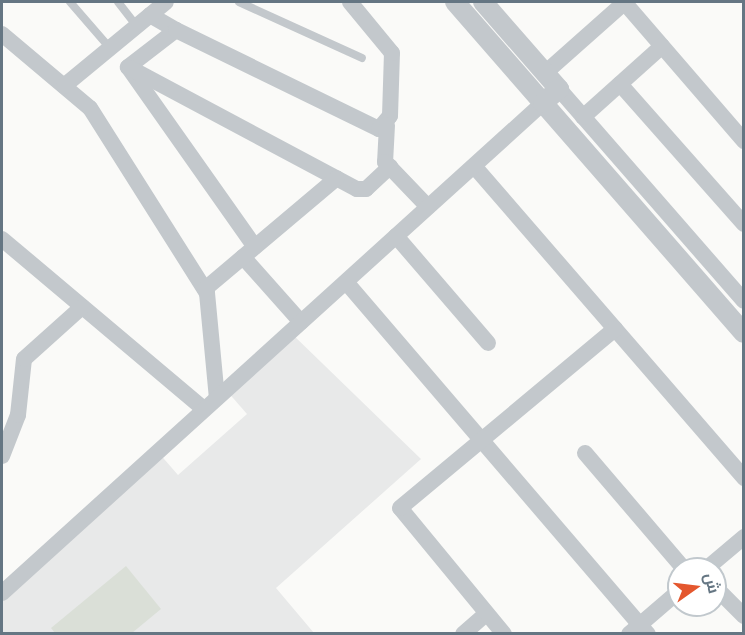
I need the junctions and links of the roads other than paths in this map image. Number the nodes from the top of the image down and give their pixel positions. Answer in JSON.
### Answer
{"nodes":[{"id":1,"x":70,"y":2,"type":"edge"},
{"id":2,"x":118,"y":2,"type":"edge"},
{"id":3,"x":166,"y":2,"type":"edge"},
{"id":4,"x":239,"y":2,"type":"edge"},
{"id":5,"x":350,"y":2,"type":"edge"},
{"id":6,"x":455,"y":2,"type":"edge"},
{"id":7,"x":483,"y":2,"type":"edge"},
{"id":8,"x":624,"y":2,"type":"edge"},
{"id":9,"x":606,"y":8,"type":"edge"},
{"id":10,"x":144,"y":20,"type":"junction"},
{"id":11,"x":176,"y":30,"type":"junction"},
{"id":12,"x":2,"y":34,"type":"edge"},
{"id":13,"x":662,"y":46,"type":"junction"},
{"id":14,"x":110,"y":48,"type":"junction"},
{"id":15,"x":362,"y":58,"type":"dead end"},
{"id":16,"x":128,"y":67,"type":"junction"},
{"id":17,"x":545,"y":73,"type":"junction"},
{"id":18,"x":620,"y":84,"type":"junction"},
{"id":19,"x":64,"y":86,"type":"junction"},
{"id":20,"x":559,"y":89,"type":"junction"},
{"id":21,"x":543,"y":103,"type":"junction"},
{"id":22,"x":583,"y":117,"type":"junction"},
{"id":23,"x":387,"y":125,"type":"junction"},
{"id":24,"x":742,"y":135,"type":"edge"},
{"id":25,"x":474,"y":166,"type":"junction"},
{"id":26,"x":390,"y":167,"type":"junction"},
{"id":27,"x":337,"y":178,"type":"junction"},
{"id":28,"x":428,"y":207,"type":"junction"},
{"id":29,"x":744,"y":224,"type":"edge"},
{"id":30,"x":396,"y":236,"type":"junction"},
{"id":31,"x":2,"y":239,"type":"edge"},
{"id":32,"x":249,"y":252,"type":"junction"},
{"id":33,"x":346,"y":282,"type":"junction"},
{"id":34,"x":204,"y":289,"type":"junction"},
{"id":35,"x":744,"y":302,"type":"edge"},
{"id":36,"x":82,"y":307,"type":"junction"},
{"id":37,"x":301,"y":322,"type":"junction"},
{"id":38,"x":615,"y":329,"type":"junction"},
{"id":39,"x":744,"y":333,"type":"edge"},
{"id":40,"x":488,"y":343,"type":"dead end"},
{"id":41,"x":217,"y":398,"type":"junction"},
{"id":42,"x":204,"y":410,"type":"junction"},
{"id":43,"x":479,"y":442,"type":"junction"},
{"id":44,"x":585,"y":453,"type":"dead end"},
{"id":45,"x":2,"y":456,"type":"edge"},
{"id":46,"x":744,"y":478,"type":"edge"},
{"id":47,"x":744,"y":537,"type":"edge"},
{"id":48,"x":674,"y":557,"type":"edge"},
{"id":49,"x":720,"y":557,"type":"edge"},
{"id":50,"x":2,"y":593,"type":"edge"},
{"id":51,"x":727,"y":599,"type":"edge"},
{"id":52,"x":667,"y":603,"type":"edge"},
{"id":53,"x":486,"y":614,"type":"junction"},
{"id":54,"x":744,"y":616,"type":"edge"},
{"id":55,"x":639,"y":630,"type":"edge"},
{"id":56,"x":463,"y":633,"type":"edge"},
{"id":57,"x":504,"y":633,"type":"edge"}],
"edges":[{"from":1,"to":14,"type":"lane"},
{"from":2,"to":10,"type":"lane"},
{"from":3,"to":10,"type":"street"},
{"from":4,"to":15,"type":"lane"},
{"from":5,"to":23,"type":"street"},
{"from":6,"to":21,"type":"street"},
{"from":7,"to":17,"type":"street"},
{"from":8,"to":9,"type":"street"},
{"from":8,"to":13,"type":"street"},
{"from":9,"to":17,"type":"street"},
{"from":10,"to":11,"type":"street"},
{"from":10,"to":14,"type":"street"},
{"from":11,"to":16,"type":"street"},
{"from":11,"to":23,"type":"street"},
{"from":12,"to":19,"type":"street"},
{"from":13,"to":18,"type":"street"},
{"from":13,"to":24,"type":"street"},
{"from":14,"to":19,"type":"street"},
{"from":16,"to":27,"type":"street"},
{"from":16,"to":32,"type":"street"},
{"from":17,"to":20,"type":"street"},
{"from":18,"to":22,"type":"street"},
{"from":18,"to":29,"type":"street"},
{"from":19,"to":34,"type":"street"},
{"from":20,"to":21,"type":"street"},
{"from":20,"to":22,"type":"street"},
{"from":21,"to":25,"type":"street"},
{"from":21,"to":39,"type":"street"},
{"from":22,"to":35,"type":"street"},
{"from":23,"to":26,"type":"street"},
{"from":25,"to":28,"type":"street"},
{"from":25,"to":38,"type":"street"},
{"from":26,"to":27,"type":"street"},
{"from":26,"to":28,"type":"street"},
{"from":27,"to":32,"type":"street"},
{"from":28,"to":30,"type":"street"},
{"from":30,"to":33,"type":"street"},
{"from":30,"to":40,"type":"street"},
{"from":31,"to":36,"type":"street"},
{"from":32,"to":34,"type":"street"},
{"from":32,"to":37,"type":"street"},
{"from":33,"to":37,"type":"street"},
{"from":33,"to":43,"type":"street"},
{"from":34,"to":41,"type":"street"},
{"from":36,"to":42,"type":"street"},
{"from":36,"to":45,"type":"street"},
{"from":37,"to":41,"type":"street"},
{"from":38,"to":43,"type":"street"},
{"from":38,"to":46,"type":"street"},
{"from":41,"to":42,"type":"street"},
{"from":42,"to":50,"type":"street"},
{"from":43,"to":53,"type":"street"},
{"from":43,"to":55,"type":"street"},
{"from":44,"to":48,"type":"street"},
{"from":47,"to":49,"type":"street"},
{"from":51,"to":54,"type":"street"},
{"from":52,"to":55,"type":"street"},
{"from":53,"to":56,"type":"street"},
{"from":53,"to":57,"type":"street"}]}
